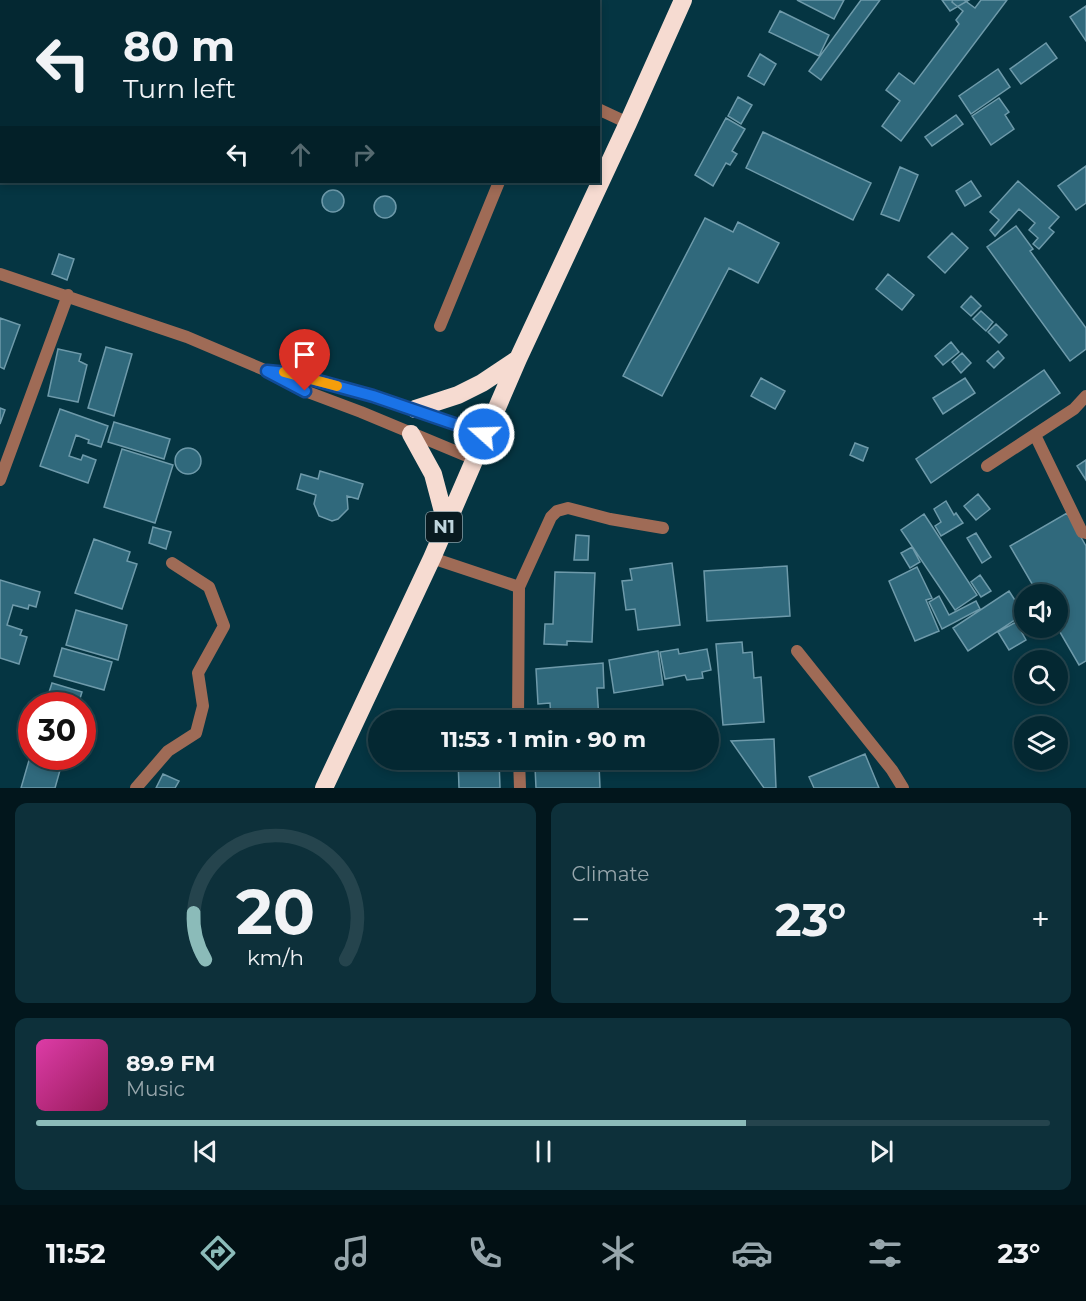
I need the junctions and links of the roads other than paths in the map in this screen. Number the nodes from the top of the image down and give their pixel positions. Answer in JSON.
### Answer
{"nodes":[{"id":1,"x":683,"y":0,"type":"edge"},
{"id":2,"x":600,"y":110,"type":"edge"},
{"id":3,"x":628,"y":123,"type":"junction"},
{"id":4,"x":499,"y":183,"type":"edge"},
{"id":5,"x":0,"y":274,"type":"edge"},
{"id":6,"x":68,"y":295,"type":"junction"},
{"id":7,"x":440,"y":326,"type":"dead end"},
{"id":8,"x":518,"y":359,"type":"junction"},
{"id":9,"x":267,"y":371,"type":"junction"},
{"id":10,"x":1086,"y":396,"type":"edge"},
{"id":11,"x":415,"y":409,"type":"junction"},
{"id":12,"x":411,"y":434,"type":"junction"},
{"id":13,"x":484,"y":434,"type":"junction"},
{"id":14,"x":1035,"y":435,"type":"junction"},
{"id":15,"x":474,"y":459,"type":"junction"},
{"id":16,"x":987,"y":466,"type":"dead end"},
{"id":17,"x":0,"y":480,"type":"edge"},
{"id":18,"x":446,"y":523,"type":"junction"},
{"id":19,"x":663,"y":528,"type":"dead end"},
{"id":20,"x":1086,"y":533,"type":"edge"},
{"id":21,"x":432,"y":558,"type":"junction"},
{"id":22,"x":172,"y":563,"type":"dead end"},
{"id":23,"x":519,"y":587,"type":"junction"},
{"id":24,"x":797,"y":651,"type":"dead end"},
{"id":25,"x":518,"y":710,"type":"edge"},
{"id":26,"x":519,"y":770,"type":"edge"},
{"id":27,"x":136,"y":788,"type":"edge"},
{"id":28,"x":324,"y":788,"type":"edge"},
{"id":29,"x":520,"y":788,"type":"edge"},
{"id":30,"x":903,"y":788,"type":"edge"}],
"edges":[{"from":1,"to":3,"type":"highway","number":"N1"},
{"from":2,"to":3,"type":"street"},
{"from":3,"to":8,"type":"highway","number":"N1"},
{"from":4,"to":7,"type":"street"},
{"from":5,"to":6,"type":"street"},
{"from":6,"to":9,"type":"street"},
{"from":6,"to":17,"type":"street"},
{"from":8,"to":11,"type":"highway"},
{"from":8,"to":13,"type":"highway","number":"N1"},
{"from":9,"to":11,"type":"street"},
{"from":9,"to":12,"type":"street"},
{"from":10,"to":14,"type":"street"},
{"from":11,"to":13,"type":"street"},
{"from":12,"to":15,"type":"street"},
{"from":12,"to":18,"type":"highway"},
{"from":13,"to":15,"type":"highway","number":"N1"},
{"from":14,"to":16,"type":"street"},
{"from":14,"to":20,"type":"street"},
{"from":15,"to":18,"type":"highway","number":"N1"},
{"from":18,"to":21,"type":"highway","number":"N1"},
{"from":19,"to":23,"type":"street"},
{"from":21,"to":23,"type":"street"},
{"from":21,"to":28,"type":"highway","number":"N1"},
{"from":22,"to":27,"type":"street"},
{"from":23,"to":25,"type":"street"},
{"from":24,"to":30,"type":"street"},
{"from":26,"to":29,"type":"street"}]}
